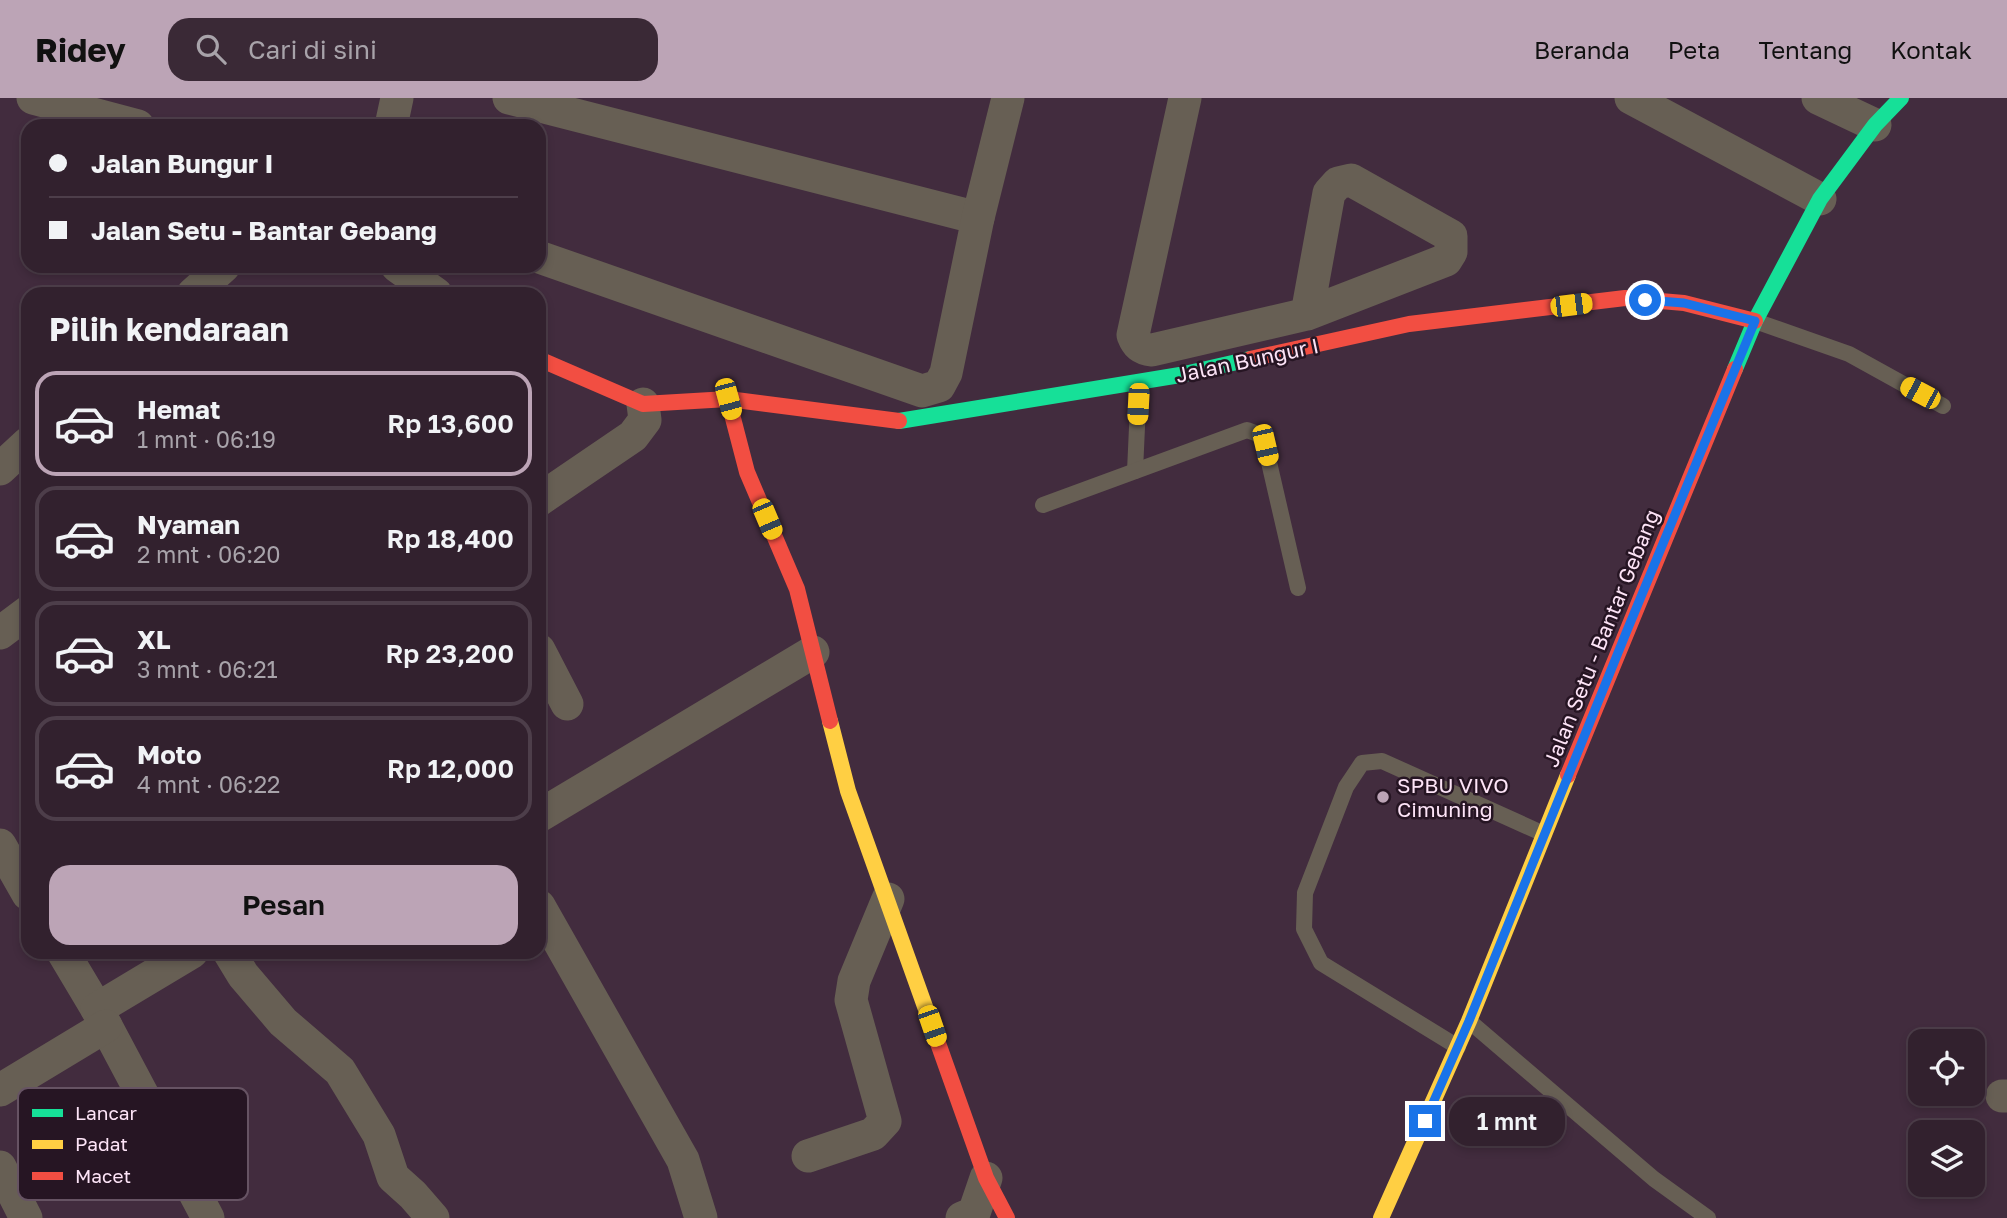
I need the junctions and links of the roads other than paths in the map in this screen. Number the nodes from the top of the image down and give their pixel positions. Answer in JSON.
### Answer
{"nodes":[{"id":1,"x":33,"y":98,"type":"edge"},
{"id":2,"x":397,"y":98,"type":"edge"},
{"id":3,"x":509,"y":98,"type":"edge"},
{"id":4,"x":1007,"y":98,"type":"edge"},
{"id":5,"x":1185,"y":98,"type":"edge"},
{"id":6,"x":1631,"y":98,"type":"edge"},
{"id":7,"x":1818,"y":98,"type":"edge"},
{"id":8,"x":1901,"y":98,"type":"edge"},
{"id":9,"x":112,"y":119,"type":"edge"},
{"id":10,"x":392,"y":119,"type":"edge"},
{"id":11,"x":1875,"y":125,"type":"junction"},
{"id":12,"x":1820,"y":199,"type":"junction"},
{"id":13,"x":978,"y":218,"type":"junction"},
{"id":14,"x":546,"y":259,"type":"edge"},
{"id":15,"x":216,"y":273,"type":"edge"},
{"id":16,"x":407,"y":273,"type":"edge"},
{"id":17,"x":201,"y":287,"type":"edge"},
{"id":18,"x":426,"y":287,"type":"edge"},
{"id":19,"x":1307,"y":314,"type":"junction"},
{"id":20,"x":1755,"y":321,"type":"junction"},
{"id":21,"x":546,"y":362,"type":"edge"},
{"id":22,"x":1139,"y":382,"type":"junction"},
{"id":23,"x":728,"y":399,"type":"junction"},
{"id":24,"x":643,"y":404,"type":"junction"},
{"id":25,"x":1943,"y":405,"type":"dead end"},
{"id":26,"x":21,"y":450,"type":"edge"},
{"id":27,"x":0,"y":469,"type":"edge"},
{"id":28,"x":1135,"y":471,"type":"junction"},
{"id":29,"x":546,"y":495,"type":"edge"},
{"id":30,"x":1043,"y":505,"type":"dead end"},
{"id":31,"x":1298,"y":588,"type":"dead end"},
{"id":32,"x":21,"y":617,"type":"edge"},
{"id":33,"x":0,"y":633,"type":"edge"},
{"id":34,"x":813,"y":652,"type":"junction"},
{"id":35,"x":546,"y":664,"type":"edge"},
{"id":36,"x":567,"y":704,"type":"dead end"},
{"id":37,"x":546,"y":812,"type":"edge"},
{"id":38,"x":1545,"y":834,"type":"junction"},
{"id":39,"x":0,"y":845,"type":"edge"},
{"id":40,"x":21,"y":882,"type":"edge"},
{"id":41,"x":888,"y":899,"type":"junction"},
{"id":42,"x":546,"y":918,"type":"edge"},
{"id":43,"x":67,"y":959,"type":"edge"},
{"id":44,"x":182,"y":959,"type":"edge"},
{"id":45,"x":233,"y":959,"type":"edge"},
{"id":46,"x":102,"y":1018,"type":"junction"},
{"id":47,"x":1469,"y":1021,"type":"junction"},
{"id":48,"x":1458,"y":1047,"type":"junction"},
{"id":49,"x":139,"y":1088,"type":"edge"},
{"id":50,"x":0,"y":1090,"type":"edge"},
{"id":51,"x":808,"y":1156,"type":"dead end"},
{"id":52,"x":0,"y":1167,"type":"edge"},
{"id":53,"x":986,"y":1178,"type":"junction"},
{"id":54,"x":198,"y":1200,"type":"edge"},
{"id":55,"x":26,"y":1218,"type":"edge"},
{"id":56,"x":208,"y":1218,"type":"edge"},
{"id":57,"x":433,"y":1218,"type":"edge"},
{"id":58,"x":701,"y":1218,"type":"edge"},
{"id":59,"x":962,"y":1218,"type":"edge"},
{"id":60,"x":1007,"y":1218,"type":"edge"},
{"id":61,"x":1381,"y":1218,"type":"edge"},
{"id":62,"x":1708,"y":1218,"type":"edge"}],
"edges":[{"from":1,"to":9,"type":"street"},
{"from":2,"to":10,"type":"street"},
{"from":3,"to":13,"type":"street"},
{"from":4,"to":13,"type":"street"},
{"from":5,"to":19,"type":"street"},
{"from":6,"to":12,"type":"street"},
{"from":7,"to":11,"type":"street"},
{"from":8,"to":11,"type":"street","name":"Jalan Setu - Bantar Gebang"},
{"from":11,"to":12,"type":"street","name":"Jalan Setu - Bantar Gebang"},
{"from":12,"to":20,"type":"street","name":"Jalan Setu - Bantar Gebang"},
{"from":13,"to":14,"type":"street"},
{"from":15,"to":17,"type":"street"},
{"from":16,"to":18,"type":"street"},
{"from":19,"to":19,"type":"street"},
{"from":20,"to":22,"type":"street","name":"Jalan Bungur I"},
{"from":20,"to":25,"type":"lane"},
{"from":20,"to":38,"type":"street","name":"Jalan Setu - Bantar Gebang"},
{"from":21,"to":24,"type":"street","name":"Jalan Bungur I"},
{"from":22,"to":23,"type":"street","name":"Jalan Bungur I"},
{"from":22,"to":28,"type":"lane"},
{"from":23,"to":24,"type":"street","name":"Jalan Bungur I"},
{"from":23,"to":34,"type":"street"},
{"from":24,"to":29,"type":"street"},
{"from":26,"to":27,"type":"street"},
{"from":28,"to":30,"type":"lane"},
{"from":28,"to":31,"type":"lane"},
{"from":32,"to":33,"type":"street"},
{"from":34,"to":37,"type":"street"},
{"from":34,"to":41,"type":"street"},
{"from":35,"to":36,"type":"street"},
{"from":38,"to":47,"type":"street","name":"Jalan Setu - Bantar Gebang"},
{"from":38,"to":48,"type":"lane"},
{"from":39,"to":40,"type":"street"},
{"from":41,"to":51,"type":"street"},
{"from":41,"to":53,"type":"street"},
{"from":42,"to":58,"type":"street"},
{"from":43,"to":46,"type":"street"},
{"from":44,"to":46,"type":"street"},
{"from":45,"to":57,"type":"street"},
{"from":46,"to":49,"type":"street"},
{"from":46,"to":50,"type":"street"},
{"from":47,"to":48,"type":"street","name":"Jalan Setu - Bantar Gebang"},
{"from":47,"to":62,"type":"lane"},
{"from":48,"to":61,"type":"street","name":"Jalan Setu - Bantar Gebang"},
{"from":52,"to":55,"type":"street"},
{"from":53,"to":59,"type":"street"},
{"from":53,"to":60,"type":"street"},
{"from":54,"to":56,"type":"street"}]}
